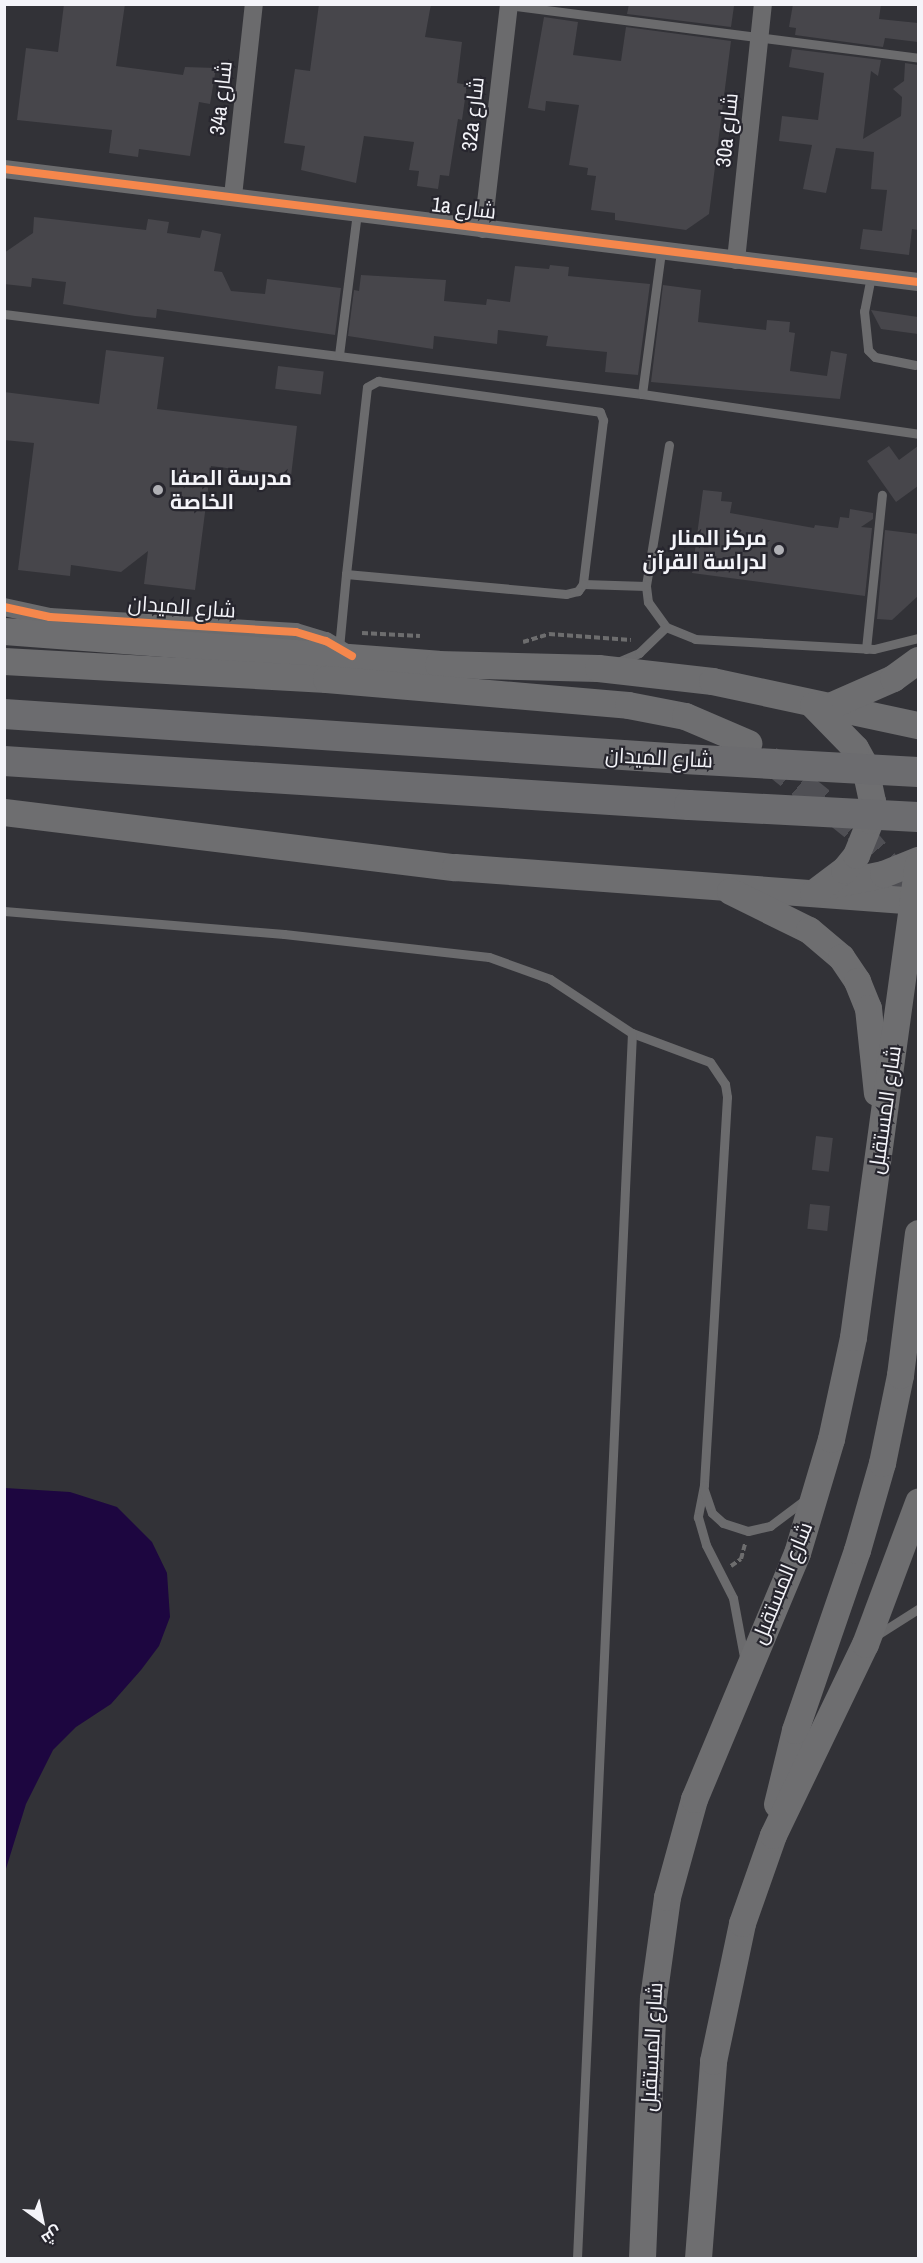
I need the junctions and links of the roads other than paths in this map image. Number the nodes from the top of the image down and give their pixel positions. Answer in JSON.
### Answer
{"nodes":[{"id":1,"x":254,"y":4,"type":"edge"},
{"id":2,"x":763,"y":4,"type":"edge"},
{"id":3,"x":506,"y":5,"type":"edge"},
{"id":4,"x":759,"y":37,"type":"junction"},
{"id":5,"x":918,"y":58,"type":"edge"},
{"id":6,"x":4,"y":170,"type":"edge"},
{"id":7,"x":233,"y":196,"type":"junction"},
{"id":8,"x":357,"y":213,"type":"junction"},
{"id":9,"x":483,"y":229,"type":"junction"},
{"id":10,"x":662,"y":250,"type":"junction"},
{"id":11,"x":736,"y":260,"type":"junction"},
{"id":12,"x":871,"y":276,"type":"junction"},
{"id":13,"x":918,"y":282,"type":"edge"},
{"id":14,"x":4,"y":314,"type":"edge"},
{"id":15,"x":339,"y":355,"type":"junction"},
{"id":16,"x":915,"y":365,"type":"dead end"},
{"id":17,"x":642,"y":394,"type":"junction"},
{"id":18,"x":918,"y":434,"type":"edge"},
{"id":19,"x":669,"y":445,"type":"dead end"},
{"id":20,"x":882,"y":495,"type":"dead end"},
{"id":21,"x":346,"y":574,"type":"junction"},
{"id":22,"x":583,"y":584,"type":"junction"},
{"id":23,"x":646,"y":586,"type":"junction"},
{"id":24,"x":4,"y":607,"type":"edge"},
{"id":25,"x":666,"y":627,"type":"junction"},
{"id":26,"x":4,"y":630,"type":"edge"},
{"id":27,"x":918,"y":638,"type":"edge"},
{"id":28,"x":870,"y":649,"type":"junction"},
{"id":29,"x":345,"y":652,"type":"junction"},
{"id":30,"x":918,"y":660,"type":"edge"},
{"id":31,"x":4,"y":661,"type":"edge"},
{"id":32,"x":598,"y":668,"type":"junction"},
{"id":33,"x":4,"y":694,"type":"edge"},
{"id":34,"x":820,"y":706,"type":"junction"},
{"id":35,"x":4,"y":714,"type":"edge"},
{"id":36,"x":134,"y":722,"type":"junction"},
{"id":37,"x":918,"y":725,"type":"edge"},
{"id":38,"x":748,"y":743,"type":"tunnel mouth"},
{"id":39,"x":13,"y":766,"type":"edge"},
{"id":40,"x":918,"y":772,"type":"edge"},
{"id":41,"x":4,"y":812,"type":"edge"},
{"id":42,"x":918,"y":817,"type":"edge"},
{"id":43,"x":918,"y":862,"type":"edge"},
{"id":44,"x":718,"y":885,"type":"junction"},
{"id":45,"x":813,"y":893,"type":"junction"},
{"id":46,"x":917,"y":898,"type":"edge"},
{"id":47,"x":4,"y":911,"type":"edge"},
{"id":48,"x":632,"y":1033,"type":"junction"},
{"id":49,"x":882,"y":1136,"type":"junction"},
{"id":50,"x":918,"y":1233,"type":"edge"},
{"id":51,"x":704,"y":1485,"type":"junction"},
{"id":52,"x":818,"y":1489,"type":"junction"},
{"id":53,"x":918,"y":1502,"type":"edge"},
{"id":54,"x":918,"y":1610,"type":"edge"},
{"id":55,"x":865,"y":1644,"type":"junction"},
{"id":56,"x":745,"y":1676,"type":"junction"},
{"id":57,"x":773,"y":1835,"type":"junction"},
{"id":58,"x":577,"y":2259,"type":"edge"},
{"id":59,"x":642,"y":2259,"type":"edge"},
{"id":60,"x":698,"y":2259,"type":"edge"}],
"edges":[{"from":1,"to":7,"type":"street","name":"34a شارع"},
{"from":2,"to":4,"type":"street","name":"30a شارع"},
{"from":3,"to":4,"type":"lane"},
{"from":3,"to":9,"type":"street","name":"32a شارع"},
{"from":4,"to":5,"type":"lane"},
{"from":4,"to":11,"type":"street","name":"30a شارع"},
{"from":6,"to":7,"type":"street","name":"1a شارع"},
{"from":7,"to":8,"type":"street","name":"1a شارع"},
{"from":8,"to":9,"type":"street","name":"1a شارع"},
{"from":8,"to":15,"type":"lane"},
{"from":9,"to":10,"type":"street","name":"1a شارع"},
{"from":10,"to":11,"type":"street","name":"1a شارع"},
{"from":10,"to":17,"type":"lane"},
{"from":11,"to":12,"type":"street","name":"1a شارع"},
{"from":12,"to":13,"type":"street","name":"1a شارع"},
{"from":12,"to":16,"type":"lane"},
{"from":14,"to":15,"type":"lane"},
{"from":15,"to":17,"type":"lane"},
{"from":17,"to":18,"type":"lane"},
{"from":19,"to":23,"type":"lane"},
{"from":20,"to":28,"type":"lane"},
{"from":21,"to":22,"type":"lane"},
{"from":21,"to":22,"type":"lane"},
{"from":21,"to":29,"type":"lane"},
{"from":22,"to":23,"type":"lane"},
{"from":23,"to":25,"type":"lane"},
{"from":24,"to":29,"type":"street","name":"شارع الميدان"},
{"from":25,"to":28,"type":"lane"},
{"from":25,"to":32,"type":"lane"},
{"from":26,"to":29,"type":"main road"},
{"from":27,"to":28,"type":"lane"},
{"from":29,"to":32,"type":"main road"},
{"from":30,"to":34,"type":"main road"},
{"from":31,"to":38,"type":"main road"},
{"from":32,"to":34,"type":"main road"},
{"from":33,"to":36,"type":"main road"},
{"from":34,"to":37,"type":"main road"},
{"from":34,"to":45,"type":"main road"},
{"from":35,"to":36,"type":"main road","name":"شارع الميدان"},
{"from":36,"to":40,"type":"main road","name":"شارع الميدان","bridge":true},
{"from":39,"to":42,"type":"main road","bridge":true},
{"from":41,"to":44,"type":"main road"},
{"from":43,"to":45,"type":"main road"},
{"from":43,"to":46,"type":"main road","name":"شارع المستقبل"},
{"from":44,"to":45,"type":"main road"},
{"from":44,"to":49,"type":"main road"},
{"from":45,"to":46,"type":"main road"},
{"from":46,"to":49,"type":"main road","name":"شارع المستقبل"},
{"from":47,"to":48,"type":"lane"},
{"from":48,"to":51,"type":"lane"},
{"from":48,"to":58,"type":"lane"},
{"from":49,"to":52,"type":"main road","name":"شارع المستقبل"},
{"from":50,"to":57,"type":"main road"},
{"from":51,"to":52,"type":"lane"},
{"from":51,"to":56,"type":"lane"},
{"from":52,"to":56,"type":"main road","name":"شارع المستقبل"},
{"from":53,"to":55,"type":"main road"},
{"from":54,"to":55,"type":"lane"},
{"from":55,"to":57,"type":"main road"},
{"from":56,"to":59,"type":"main road","name":"شارع المستقبل"},
{"from":57,"to":60,"type":"main road"}]}
